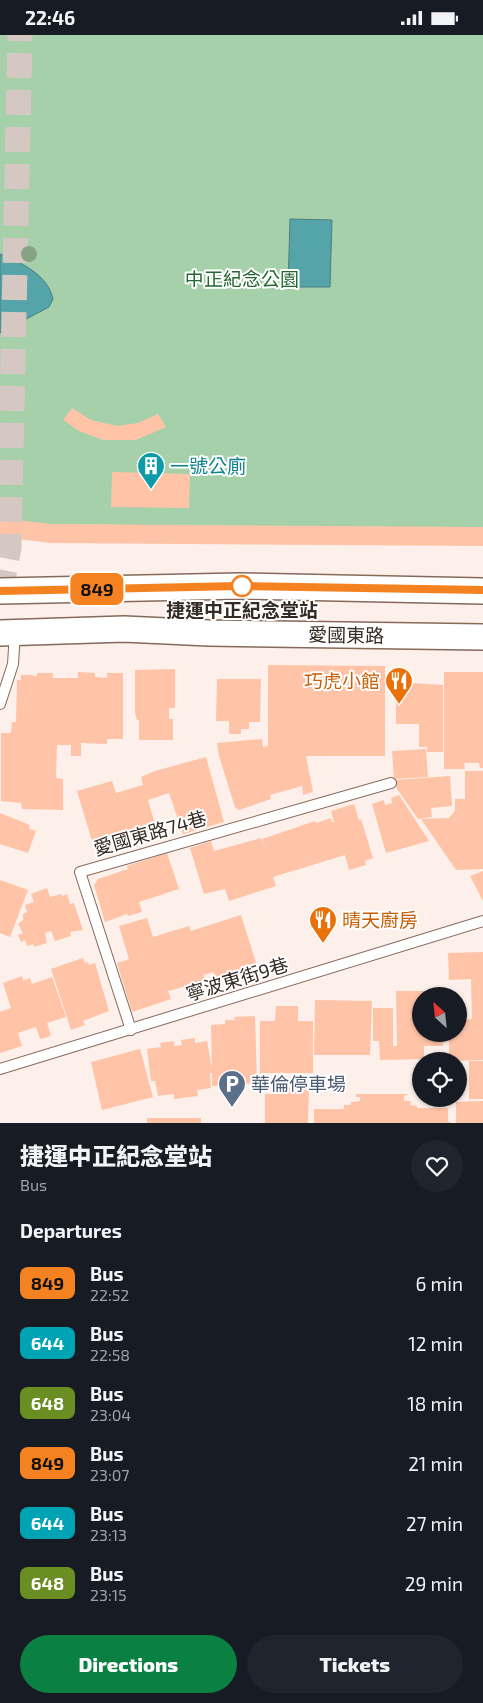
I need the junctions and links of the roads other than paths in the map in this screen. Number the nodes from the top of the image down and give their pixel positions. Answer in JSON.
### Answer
{"nodes":[{"id":1,"x":5,"y":588,"type":"edge"},
{"id":2,"x":483,"y":591,"type":"edge"},
{"id":3,"x":8,"y":632,"type":"edge"},
{"id":4,"x":483,"y":637,"type":"edge"},
{"id":5,"x":0,"y":704,"type":"edge"},
{"id":6,"x":391,"y":783,"type":"dead end"},
{"id":7,"x":483,"y":921,"type":"edge"},
{"id":8,"x":130,"y":1030,"type":"junction"},
{"id":9,"x":0,"y":1069,"type":"edge"}],
"edges":[{"from":1,"to":2,"type":"street"},
{"from":3,"to":4,"type":"street","name":"愛國東路"},
{"from":3,"to":5,"type":"lane"},
{"from":6,"to":8,"type":"lane","name":"愛國東路74巷"},
{"from":7,"to":8,"type":"lane","name":"寧波東街9巷"},
{"from":8,"to":9,"type":"lane","name":"寧波東街9巷"}]}
